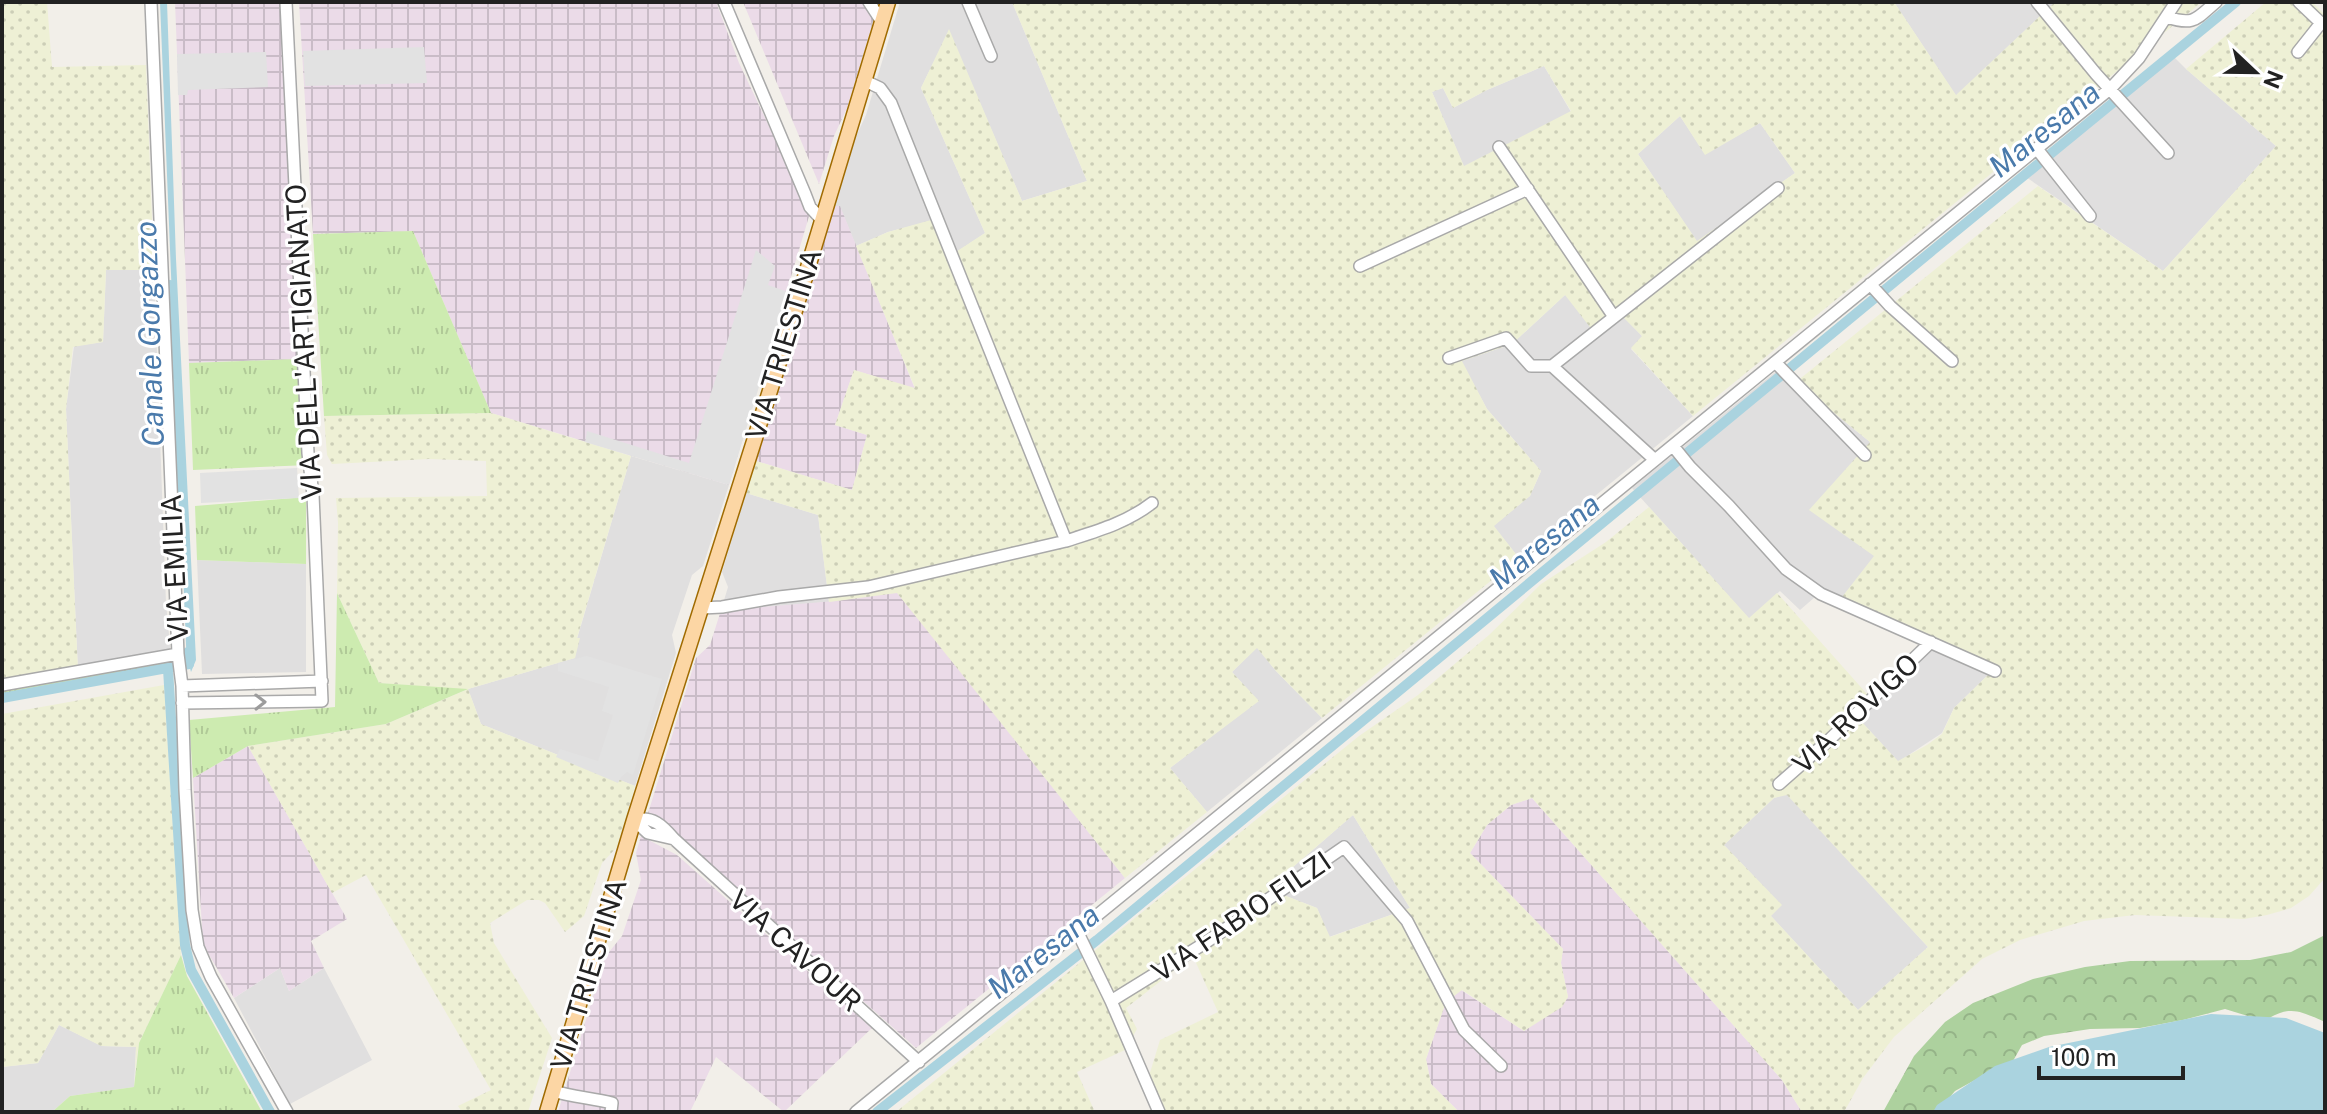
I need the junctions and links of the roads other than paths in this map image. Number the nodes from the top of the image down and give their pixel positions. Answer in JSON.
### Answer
{"nodes":[{"id":1,"x":151,"y":2,"type":"edge"},
{"id":2,"x":286,"y":2,"type":"edge"},
{"id":3,"x":724,"y":2,"type":"edge"},
{"id":4,"x":869,"y":2,"type":"edge"},
{"id":5,"x":888,"y":2,"type":"edge"},
{"id":6,"x":968,"y":2,"type":"edge"},
{"id":7,"x":2037,"y":2,"type":"edge"},
{"id":8,"x":2176,"y":2,"type":"edge"},
{"id":9,"x":2216,"y":2,"type":"edge"},
{"id":10,"x":2299,"y":2,"type":"edge"},
{"id":11,"x":2167,"y":17,"type":"junction"},
{"id":12,"x":882,"y":22,"type":"junction"},
{"id":13,"x":2298,"y":52,"type":"dead end"},
{"id":14,"x":991,"y":56,"type":"dead end"},
{"id":15,"x":863,"y":80,"type":"junction"},
{"id":16,"x":2113,"y":90,"type":"junction"},
{"id":17,"x":1499,"y":147,"type":"dead end"},
{"id":18,"x":2038,"y":151,"type":"junction"},
{"id":19,"x":2168,"y":153,"type":"dead end"},
{"id":20,"x":1778,"y":188,"type":"dead end"},
{"id":21,"x":1528,"y":189,"type":"junction"},
{"id":22,"x":2090,"y":216,"type":"dead end"},
{"id":23,"x":822,"y":220,"type":"junction"},
{"id":24,"x":1360,"y":266,"type":"dead end"},
{"id":25,"x":1872,"y":286,"type":"junction"},
{"id":26,"x":1614,"y":317,"type":"junction"},
{"id":27,"x":1449,"y":358,"type":"dead end"},
{"id":28,"x":1952,"y":361,"type":"dead end"},
{"id":29,"x":1776,"y":364,"type":"junction"},
{"id":30,"x":1552,"y":366,"type":"junction"},
{"id":31,"x":1674,"y":448,"type":"junction"},
{"id":32,"x":1865,"y":455,"type":"dead end"},
{"id":33,"x":1655,"y":460,"type":"junction"},
{"id":34,"x":1152,"y":503,"type":"dead end"},
{"id":35,"x":1066,"y":541,"type":"junction"},
{"id":36,"x":702,"y":608,"type":"junction"},
{"id":37,"x":1931,"y":642,"type":"junction"},
{"id":38,"x":179,"y":663,"type":"junction"},
{"id":39,"x":1995,"y":671,"type":"dead end"},
{"id":40,"x":322,"y":681,"type":"junction"},
{"id":41,"x":2,"y":685,"type":"edge"},
{"id":42,"x":182,"y":686,"type":"junction"},
{"id":43,"x":182,"y":703,"type":"junction"},
{"id":44,"x":1779,"y":784,"type":"dead end"},
{"id":45,"x":634,"y":820,"type":"junction"},
{"id":46,"x":1079,"y":934,"type":"junction"},
{"id":47,"x":1111,"y":1001,"type":"junction"},
{"id":48,"x":919,"y":1062,"type":"junction"},
{"id":49,"x":1501,"y":1066,"type":"dead end"},
{"id":50,"x":553,"y":1091,"type":"junction"},
{"id":51,"x":287,"y":1112,"type":"edge"},
{"id":52,"x":547,"y":1112,"type":"edge"},
{"id":53,"x":611,"y":1112,"type":"edge"},
{"id":54,"x":856,"y":1112,"type":"edge"},
{"id":55,"x":1159,"y":1112,"type":"edge"}],
"edges":[{"from":1,"to":38,"type":"street","name":"VIA EMILIA"},
{"from":2,"to":40,"type":"street","name":"VIA DELL'ARTIGIANATO"},
{"from":3,"to":23,"type":"street"},
{"from":4,"to":12,"type":"street"},
{"from":5,"to":12,"type":"main road","name":"VIA TRIESTINA"},
{"from":6,"to":14,"type":"street"},
{"from":7,"to":16,"type":"street"},
{"from":8,"to":11,"type":"street"},
{"from":9,"to":11,"type":"street"},
{"from":10,"to":13,"type":"street"},
{"from":11,"to":16,"type":"street"},
{"from":12,"to":15,"type":"main road","name":"VIA TRIESTINA"},
{"from":15,"to":23,"type":"main road","name":"VIA TRIESTINA"},
{"from":15,"to":35,"type":"street"},
{"from":16,"to":18,"type":"street"},
{"from":16,"to":19,"type":"street"},
{"from":17,"to":21,"type":"street"},
{"from":18,"to":22,"type":"street"},
{"from":18,"to":25,"type":"street"},
{"from":20,"to":26,"type":"street"},
{"from":21,"to":24,"type":"street"},
{"from":21,"to":26,"type":"street"},
{"from":23,"to":36,"type":"main road","name":"VIA TRIESTINA"},
{"from":25,"to":28,"type":"street"},
{"from":25,"to":29,"type":"street"},
{"from":26,"to":30,"type":"street"},
{"from":27,"to":30,"type":"street"},
{"from":29,"to":31,"type":"street"},
{"from":29,"to":32,"type":"street"},
{"from":30,"to":33,"type":"street"},
{"from":31,"to":33,"type":"street"},
{"from":31,"to":37,"type":"street","name":"VIA ROVIGO"},
{"from":33,"to":46,"type":"street"},
{"from":34,"to":35,"type":"street"},
{"from":35,"to":36,"type":"street"},
{"from":36,"to":45,"type":"main road","name":"VIA TRIESTINA"},
{"from":37,"to":39,"type":"street","name":"VIA ROVIGO"},
{"from":37,"to":44,"type":"street","name":"VIA ROVIGO"},
{"from":38,"to":41,"type":"street"},
{"from":38,"to":42,"type":"street","name":"VIA EMILIA"},
{"from":40,"to":42,"type":"street"},
{"from":43,"to":40,"type":"street","one_way":true},
{"from":42,"to":43,"type":"street","name":"VIA EMILIA"},
{"from":43,"to":51,"type":"street","name":"VIA EMILIA"},
{"from":45,"to":48,"type":"street","name":"VIA CAVOUR"},
{"from":45,"to":50,"type":"main road","name":"VIA TRIESTINA"},
{"from":46,"to":47,"type":"street"},
{"from":46,"to":48,"type":"street"},
{"from":47,"to":49,"type":"street","name":"VIA FABIO FILZI"},
{"from":47,"to":55,"type":"street"},
{"from":48,"to":54,"type":"street"},
{"from":50,"to":52,"type":"main road","name":"VIA TRIESTINA"},
{"from":50,"to":53,"type":"street"}]}
